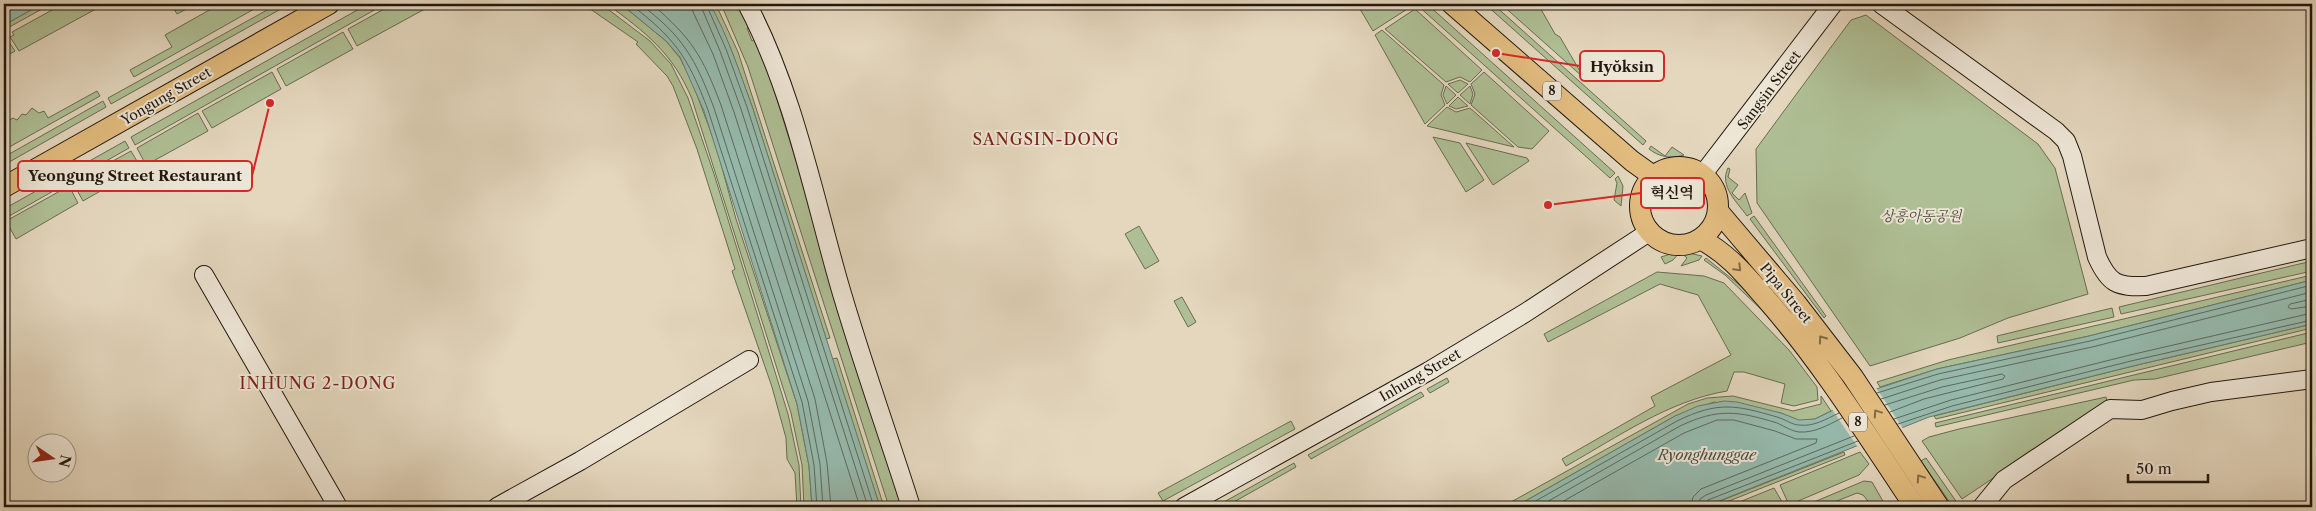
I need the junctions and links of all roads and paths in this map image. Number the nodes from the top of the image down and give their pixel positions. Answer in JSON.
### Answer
{"nodes":[{"id":1,"x":329,"y":4,"type":"edge"},
{"id":2,"x":747,"y":4,"type":"edge"},
{"id":3,"x":1452,"y":4,"type":"edge"},
{"id":4,"x":1834,"y":4,"type":"edge"},
{"id":5,"x":1880,"y":4,"type":"edge"},
{"id":6,"x":1703,"y":174,"type":"junction"},
{"id":7,"x":1653,"y":176,"type":"junction"},
{"id":8,"x":4,"y":188,"type":"edge"},
{"id":9,"x":1718,"y":211,"type":"junction"},
{"id":10,"x":1649,"y":232,"type":"junction"},
{"id":11,"x":1700,"y":239,"type":"junction"},
{"id":12,"x":2312,"y":248,"type":"edge"},
{"id":13,"x":204,"y":275,"type":"dead end"},
{"id":14,"x":749,"y":360,"type":"dead end"},
{"id":15,"x":2312,"y":378,"type":"edge"},
{"id":16,"x":338,"y":507,"type":"edge"},
{"id":17,"x":497,"y":507,"type":"edge"},
{"id":18,"x":911,"y":507,"type":"edge"},
{"id":19,"x":1184,"y":507,"type":"edge"},
{"id":20,"x":1915,"y":507,"type":"edge"},
{"id":21,"x":1939,"y":507,"type":"edge"},
{"id":22,"x":1982,"y":507,"type":"edge"}],
"edges":[{"from":1,"to":8,"type":"main road","name":"Yongung Street"},
{"from":2,"to":18,"type":"street"},
{"from":3,"to":7,"type":"main road","number":"8"},
{"from":4,"to":6,"type":"street","name":"Sangsin Street"},
{"from":5,"to":12,"type":"street"},
{"from":6,"to":7,"type":"main road"},
{"from":6,"to":9,"type":"main road"},
{"from":7,"to":10,"type":"main road"},
{"from":9,"to":11,"type":"main road"},
{"from":21,"to":9,"type":"main road","name":"Pipa Street","number":"8","one_way":true},
{"from":10,"to":11,"type":"main road"},
{"from":10,"to":19,"type":"street","name":"Inhung Street"},
{"from":11,"to":20,"type":"main road","name":"Pipa Street","number":"8","one_way":true},
{"from":13,"to":16,"type":"street"},
{"from":14,"to":17,"type":"street"},
{"from":15,"to":22,"type":"street"}]}
